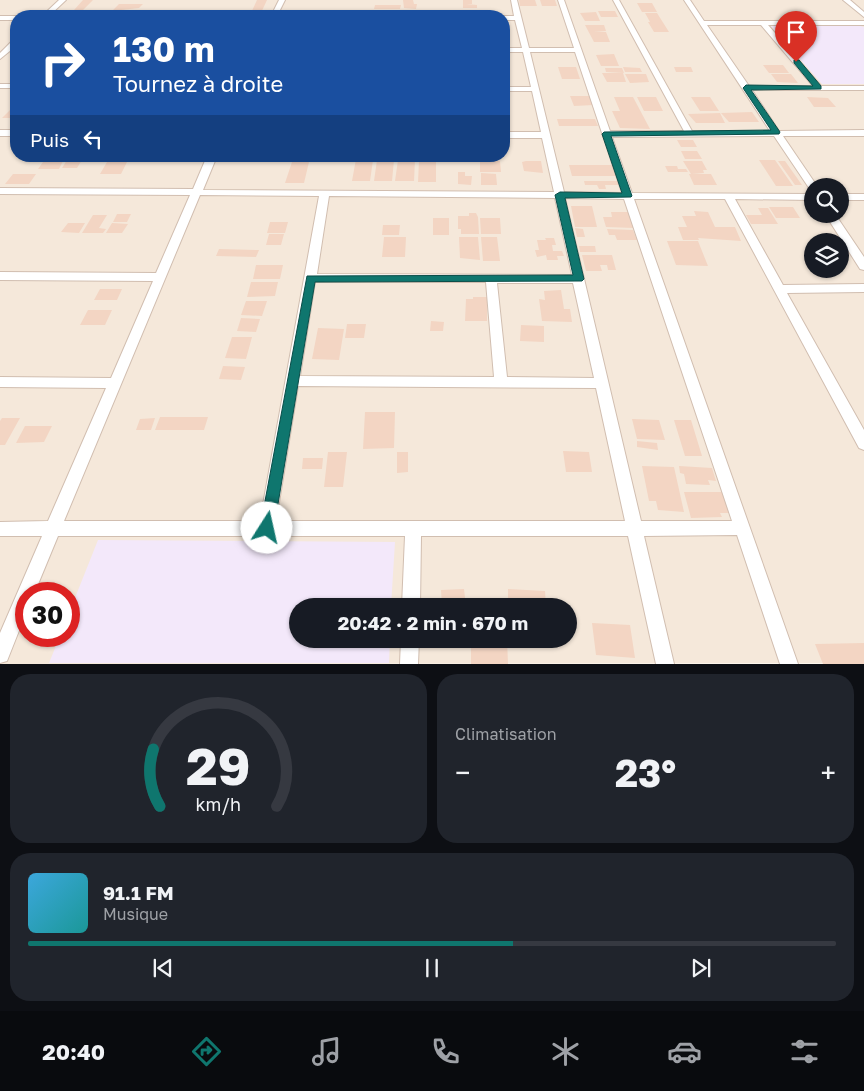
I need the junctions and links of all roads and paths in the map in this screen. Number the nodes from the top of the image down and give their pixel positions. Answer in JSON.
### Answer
{"nodes":[{"id":1,"x":63,"y":0,"type":"edge"},
{"id":2,"x":514,"y":0,"type":"edge"},
{"id":3,"x":561,"y":0,"type":"edge"},
{"id":4,"x":616,"y":0,"type":"edge"},
{"id":5,"x":688,"y":0,"type":"edge"},
{"id":6,"x":846,"y":0,"type":"edge"},
{"id":7,"x":52,"y":10,"type":"edge"},
{"id":8,"x":864,"y":15,"type":"edge"},
{"id":9,"x":510,"y":18,"type":"edge"},
{"id":10,"x":518,"y":18,"type":"junction"},
{"id":11,"x":703,"y":23,"type":"junction"},
{"id":12,"x":763,"y":23,"type":"junction"},
{"id":13,"x":864,"y":23,"type":"edge"},
{"id":14,"x":510,"y":50,"type":"edge"},
{"id":15,"x":526,"y":50,"type":"junction"},
{"id":16,"x":578,"y":50,"type":"junction"},
{"id":17,"x":4,"y":51,"type":"edge"},
{"id":18,"x":0,"y":57,"type":"edge"},
{"id":19,"x":746,"y":88,"type":"junction"},
{"id":20,"x":818,"y":88,"type":"junction"},
{"id":21,"x":864,"y":88,"type":"edge"},
{"id":22,"x":510,"y":89,"type":"edge"},
{"id":23,"x":535,"y":89,"type":"junction"},
{"id":24,"x":776,"y":132,"type":"junction"},
{"id":25,"x":688,"y":133,"type":"junction"},
{"id":26,"x":864,"y":133,"type":"edge"},
{"id":27,"x":606,"y":134,"type":"junction"},
{"id":28,"x":510,"y":135,"type":"edge"},
{"id":29,"x":546,"y":136,"type":"junction"},
{"id":30,"x":209,"y":162,"type":"edge"},
{"id":31,"x":807,"y":178,"type":"edge"},
{"id":32,"x":0,"y":191,"type":"edge"},
{"id":33,"x":196,"y":192,"type":"junction"},
{"id":34,"x":325,"y":193,"type":"junction"},
{"id":35,"x":560,"y":195,"type":"junction"},
{"id":36,"x":628,"y":196,"type":"junction"},
{"id":37,"x":728,"y":196,"type":"junction"},
{"id":38,"x":804,"y":197,"type":"edge"},
{"id":39,"x":849,"y":197,"type":"edge"},
{"id":40,"x":864,"y":197,"type":"edge"},
{"id":41,"x":836,"y":223,"type":"edge"},
{"id":42,"x":864,"y":266,"type":"edge"},
{"id":43,"x":0,"y":276,"type":"edge"},
{"id":44,"x":160,"y":277,"type":"junction"},
{"id":45,"x":311,"y":278,"type":"junction"},
{"id":46,"x":491,"y":279,"type":"junction"},
{"id":47,"x":578,"y":279,"type":"junction"},
{"id":48,"x":779,"y":288,"type":"junction"},
{"id":49,"x":864,"y":288,"type":"edge"},
{"id":50,"x":293,"y":381,"type":"junction"},
{"id":51,"x":0,"y":382,"type":"edge"},
{"id":52,"x":501,"y":382,"type":"junction"},
{"id":53,"x":115,"y":383,"type":"junction"},
{"id":54,"x":602,"y":383,"type":"junction"},
{"id":55,"x":864,"y":444,"type":"edge"},
{"id":56,"x":267,"y":528,"type":"junction"},
{"id":57,"x":412,"y":528,"type":"junction"},
{"id":58,"x":635,"y":528,"type":"junction"},
{"id":59,"x":742,"y":528,"type":"junction"},
{"id":60,"x":0,"y":529,"type":"edge"},
{"id":61,"x":53,"y":529,"type":"junction"},
{"id":62,"x":410,"y":598,"type":"edge"},
{"id":63,"x":410,"y":648,"type":"edge"},
{"id":64,"x":0,"y":654,"type":"edge"},
{"id":65,"x":409,"y":664,"type":"edge"},
{"id":66,"x":665,"y":664,"type":"edge"},
{"id":67,"x":789,"y":664,"type":"edge"}],
"edges":[{"from":1,"to":7,"type":"street"},
{"from":2,"to":10,"type":"street"},
{"from":3,"to":16,"type":"street"},
{"from":4,"to":25,"type":"street"},
{"from":5,"to":11,"type":"street"},
{"from":6,"to":8,"type":"street"},
{"from":9,"to":10,"type":"street"},
{"from":10,"to":15,"type":"street"},
{"from":11,"to":12,"type":"street"},
{"from":11,"to":19,"type":"street"},
{"from":12,"to":13,"type":"street"},
{"from":12,"to":20,"type":"street"},
{"from":14,"to":15,"type":"street"},
{"from":15,"to":16,"type":"street"},
{"from":15,"to":23,"type":"street"},
{"from":16,"to":27,"type":"street"},
{"from":17,"to":18,"type":"street"},
{"from":19,"to":20,"type":"street"},
{"from":19,"to":24,"type":"street"},
{"from":20,"to":21,"type":"street"},
{"from":22,"to":23,"type":"street"},
{"from":23,"to":29,"type":"street"},
{"from":24,"to":25,"type":"street"},
{"from":24,"to":26,"type":"street"},
{"from":24,"to":31,"type":"street"},
{"from":25,"to":27,"type":"street"},
{"from":27,"to":36,"type":"street"},
{"from":28,"to":29,"type":"street"},
{"from":29,"to":35,"type":"street"},
{"from":30,"to":33,"type":"street"},
{"from":32,"to":33,"type":"street"},
{"from":33,"to":34,"type":"street"},
{"from":33,"to":44,"type":"street"},
{"from":34,"to":35,"type":"street"},
{"from":34,"to":45,"type":"street"},
{"from":35,"to":36,"type":"street"},
{"from":35,"to":47,"type":"street"},
{"from":36,"to":37,"type":"street"},
{"from":36,"to":59,"type":"street"},
{"from":37,"to":38,"type":"street"},
{"from":37,"to":48,"type":"street"},
{"from":39,"to":40,"type":"street"},
{"from":41,"to":42,"type":"street"},
{"from":43,"to":44,"type":"street"},
{"from":44,"to":53,"type":"street"},
{"from":45,"to":46,"type":"street"},
{"from":45,"to":50,"type":"street"},
{"from":46,"to":47,"type":"street"},
{"from":46,"to":52,"type":"street"},
{"from":47,"to":54,"type":"street"},
{"from":48,"to":49,"type":"street"},
{"from":48,"to":55,"type":"street"},
{"from":50,"to":52,"type":"street"},
{"from":50,"to":56,"type":"street"},
{"from":51,"to":53,"type":"street"},
{"from":52,"to":54,"type":"street"},
{"from":53,"to":61,"type":"street"},
{"from":54,"to":58,"type":"street"},
{"from":56,"to":57,"type":"street"},
{"from":56,"to":61,"type":"street"},
{"from":57,"to":58,"type":"street"},
{"from":57,"to":62,"type":"street"},
{"from":58,"to":59,"type":"street"},
{"from":58,"to":66,"type":"street"},
{"from":59,"to":67,"type":"street"},
{"from":60,"to":61,"type":"street"},
{"from":61,"to":64,"type":"street"},
{"from":63,"to":65,"type":"street"}]}
